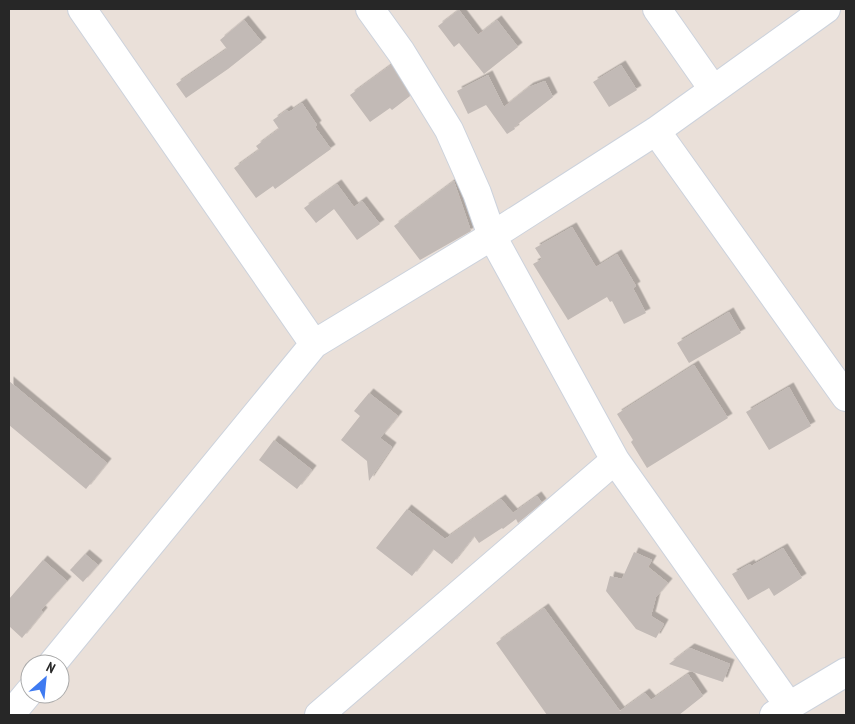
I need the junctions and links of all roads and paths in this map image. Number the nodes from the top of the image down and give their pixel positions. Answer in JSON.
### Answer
{"nodes":[{"id":1,"x":82,"y":9,"type":"edge"},
{"id":2,"x":370,"y":9,"type":"edge"},
{"id":3,"x":657,"y":9,"type":"edge"},
{"id":4,"x":826,"y":9,"type":"edge"},
{"id":5,"x":713,"y":89,"type":"junction"},
{"id":6,"x":656,"y":131,"type":"junction"},
{"id":7,"x":492,"y":236,"type":"junction"},
{"id":8,"x":314,"y":344,"type":"junction"},
{"id":9,"x":846,"y":397,"type":"edge"},
{"id":10,"x":614,"y":460,"type":"junction"},
{"id":11,"x":60,"y":654,"type":"edge"},
{"id":12,"x":846,"y":672,"type":"edge"},
{"id":13,"x":20,"y":703,"type":"edge"},
{"id":14,"x":782,"y":711,"type":"edge"},
{"id":15,"x":10,"y":715,"type":"edge"},
{"id":16,"x":319,"y":715,"type":"edge"}],
"edges":[{"from":1,"to":8,"type":"street"},
{"from":2,"to":7,"type":"street"},
{"from":3,"to":5,"type":"street"},
{"from":4,"to":5,"type":"street"},
{"from":5,"to":6,"type":"street"},
{"from":6,"to":7,"type":"street"},
{"from":6,"to":9,"type":"street"},
{"from":7,"to":8,"type":"street"},
{"from":7,"to":10,"type":"street"},
{"from":8,"to":11,"type":"street"},
{"from":10,"to":14,"type":"street"},
{"from":10,"to":16,"type":"street"},
{"from":12,"to":14,"type":"street"},
{"from":13,"to":15,"type":"street"}]}
